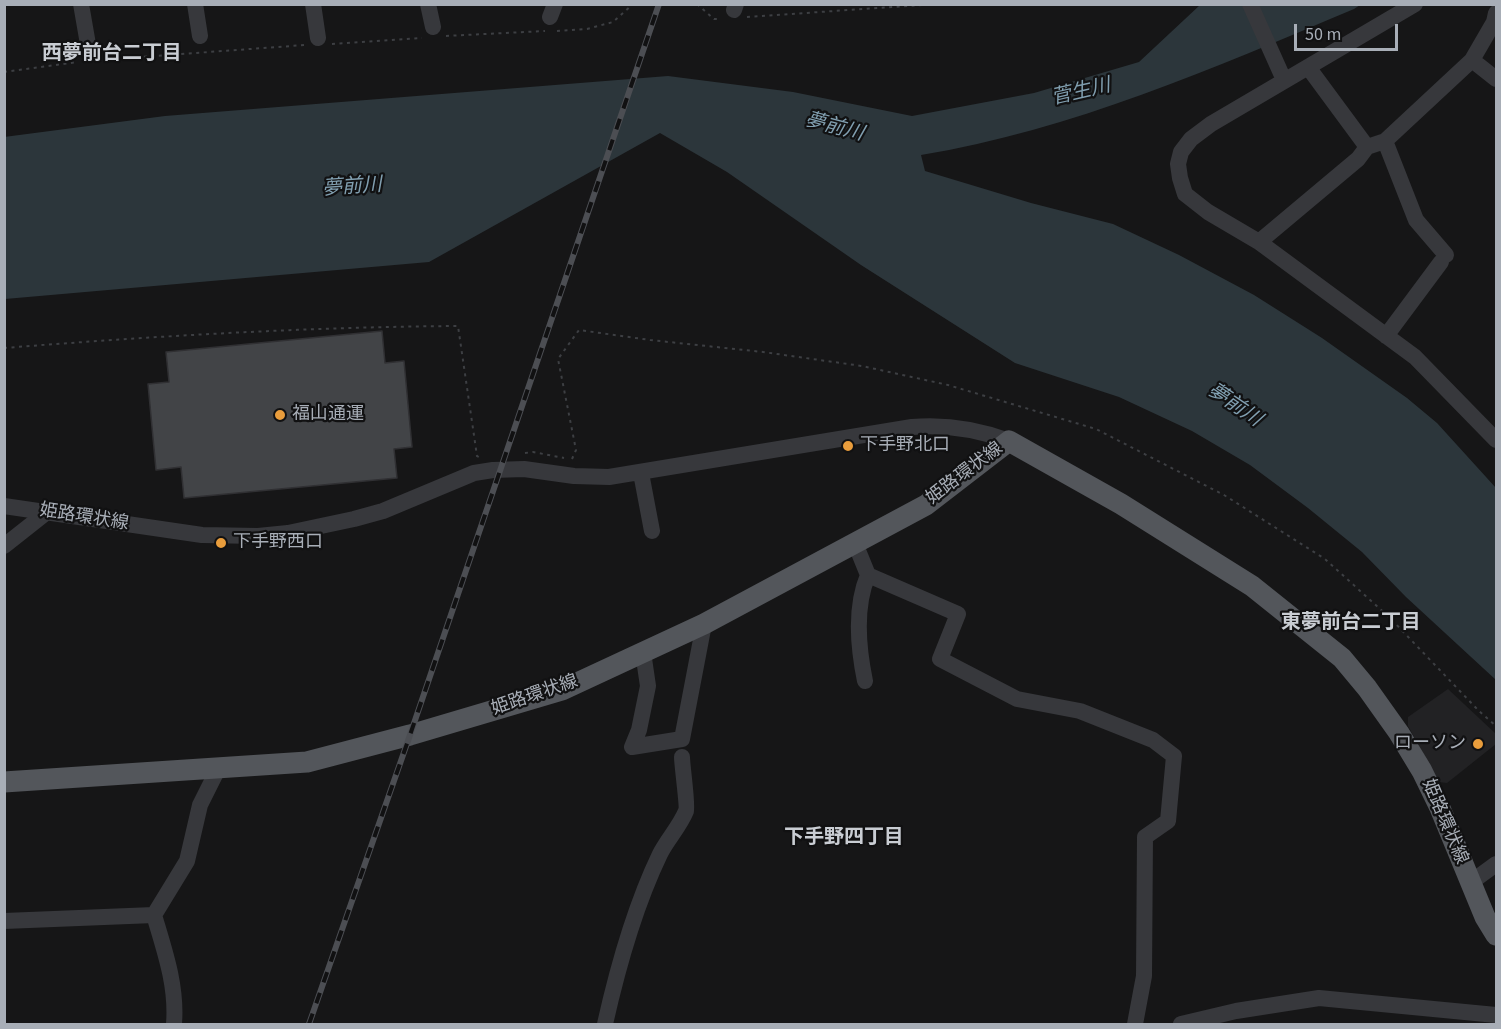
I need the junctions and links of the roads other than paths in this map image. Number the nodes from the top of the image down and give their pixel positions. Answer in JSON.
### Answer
{"nodes":[{"id":1,"x":81,"y":4,"type":"edge"},
{"id":2,"x":195,"y":4,"type":"edge"},
{"id":3,"x":313,"y":4,"type":"edge"},
{"id":4,"x":428,"y":4,"type":"edge"},
{"id":5,"x":1250,"y":4,"type":"edge"},
{"id":6,"x":1415,"y":4,"type":"edge"},
{"id":7,"x":1497,"y":13,"type":"edge"},
{"id":8,"x":433,"y":27,"type":"dead end"},
{"id":9,"x":201,"y":36,"type":"dead end"},
{"id":10,"x":318,"y":38,"type":"dead end"},
{"id":11,"x":89,"y":50,"type":"dead end"},
{"id":12,"x":1472,"y":60,"type":"junction"},
{"id":13,"x":1308,"y":67,"type":"junction"},
{"id":14,"x":1281,"y":75,"type":"junction"},
{"id":15,"x":1497,"y":79,"type":"edge"},
{"id":16,"x":1384,"y":141,"type":"junction"},
{"id":17,"x":1367,"y":147,"type":"junction"},
{"id":18,"x":1259,"y":242,"type":"junction"},
{"id":19,"x":1386,"y":336,"type":"junction"},
{"id":20,"x":1497,"y":440,"type":"edge"},
{"id":21,"x":1009,"y":441,"type":"junction"},
{"id":22,"x":640,"y":473,"type":"junction"},
{"id":23,"x":4,"y":506,"type":"edge"},
{"id":24,"x":47,"y":512,"type":"junction"},
{"id":25,"x":652,"y":531,"type":"dead end"},
{"id":26,"x":855,"y":543,"type":"junction"},
{"id":27,"x":4,"y":546,"type":"edge"},
{"id":28,"x":868,"y":575,"type":"junction"},
{"id":29,"x":704,"y":624,"type":"junction"},
{"id":30,"x":643,"y":652,"type":"junction"},
{"id":31,"x":866,"y":681,"type":"dead end"},
{"id":32,"x":682,"y":757,"type":"dead end"},
{"id":33,"x":219,"y":767,"type":"junction"},
{"id":34,"x":4,"y":782,"type":"edge"},
{"id":35,"x":1497,"y":864,"type":"edge"},
{"id":36,"x":1470,"y":884,"type":"junction"},
{"id":37,"x":154,"y":915,"type":"junction"},
{"id":38,"x":4,"y":921,"type":"edge"},
{"id":39,"x":1497,"y":935,"type":"edge"},
{"id":40,"x":1497,"y":1015,"type":"edge"},
{"id":41,"x":174,"y":1024,"type":"edge"},
{"id":42,"x":605,"y":1024,"type":"edge"},
{"id":43,"x":1135,"y":1024,"type":"edge"},
{"id":44,"x":1181,"y":1024,"type":"edge"}],
"edges":[{"from":1,"to":11,"type":"street"},
{"from":2,"to":9,"type":"street"},
{"from":3,"to":10,"type":"street"},
{"from":4,"to":8,"type":"street"},
{"from":5,"to":14,"type":"street"},
{"from":6,"to":13,"type":"street"},
{"from":7,"to":12,"type":"street"},
{"from":12,"to":15,"type":"street"},
{"from":12,"to":16,"type":"street"},
{"from":13,"to":14,"type":"street"},
{"from":13,"to":17,"type":"street"},
{"from":14,"to":18,"type":"street"},
{"from":16,"to":17,"type":"street"},
{"from":16,"to":19,"type":"street"},
{"from":17,"to":18,"type":"street"},
{"from":18,"to":19,"type":"street"},
{"from":19,"to":20,"type":"street"},
{"from":21,"to":22,"type":"street","name":"姫路環状線"},
{"from":21,"to":26,"type":"main road","name":"姫路環状線"},
{"from":21,"to":36,"type":"main road","name":"姫路環状線"},
{"from":22,"to":24,"type":"street","name":"姫路環状線"},
{"from":22,"to":25,"type":"street"},
{"from":23,"to":24,"type":"street","name":"姫路環状線"},
{"from":24,"to":27,"type":"street"},
{"from":26,"to":28,"type":"street"},
{"from":26,"to":29,"type":"main road","name":"姫路環状線"},
{"from":28,"to":31,"type":"street"},
{"from":28,"to":43,"type":"street"},
{"from":29,"to":30,"type":"main road","name":"姫路環状線"},
{"from":29,"to":30,"type":"street"},
{"from":30,"to":33,"type":"main road","name":"姫路環状線"},
{"from":32,"to":42,"type":"street"},
{"from":33,"to":34,"type":"main road","name":"姫路環状線"},
{"from":33,"to":37,"type":"street"},
{"from":35,"to":36,"type":"street"},
{"from":36,"to":39,"type":"main road","name":"姫路環状線"},
{"from":37,"to":38,"type":"street"},
{"from":37,"to":41,"type":"street"},
{"from":40,"to":44,"type":"street"}]}
